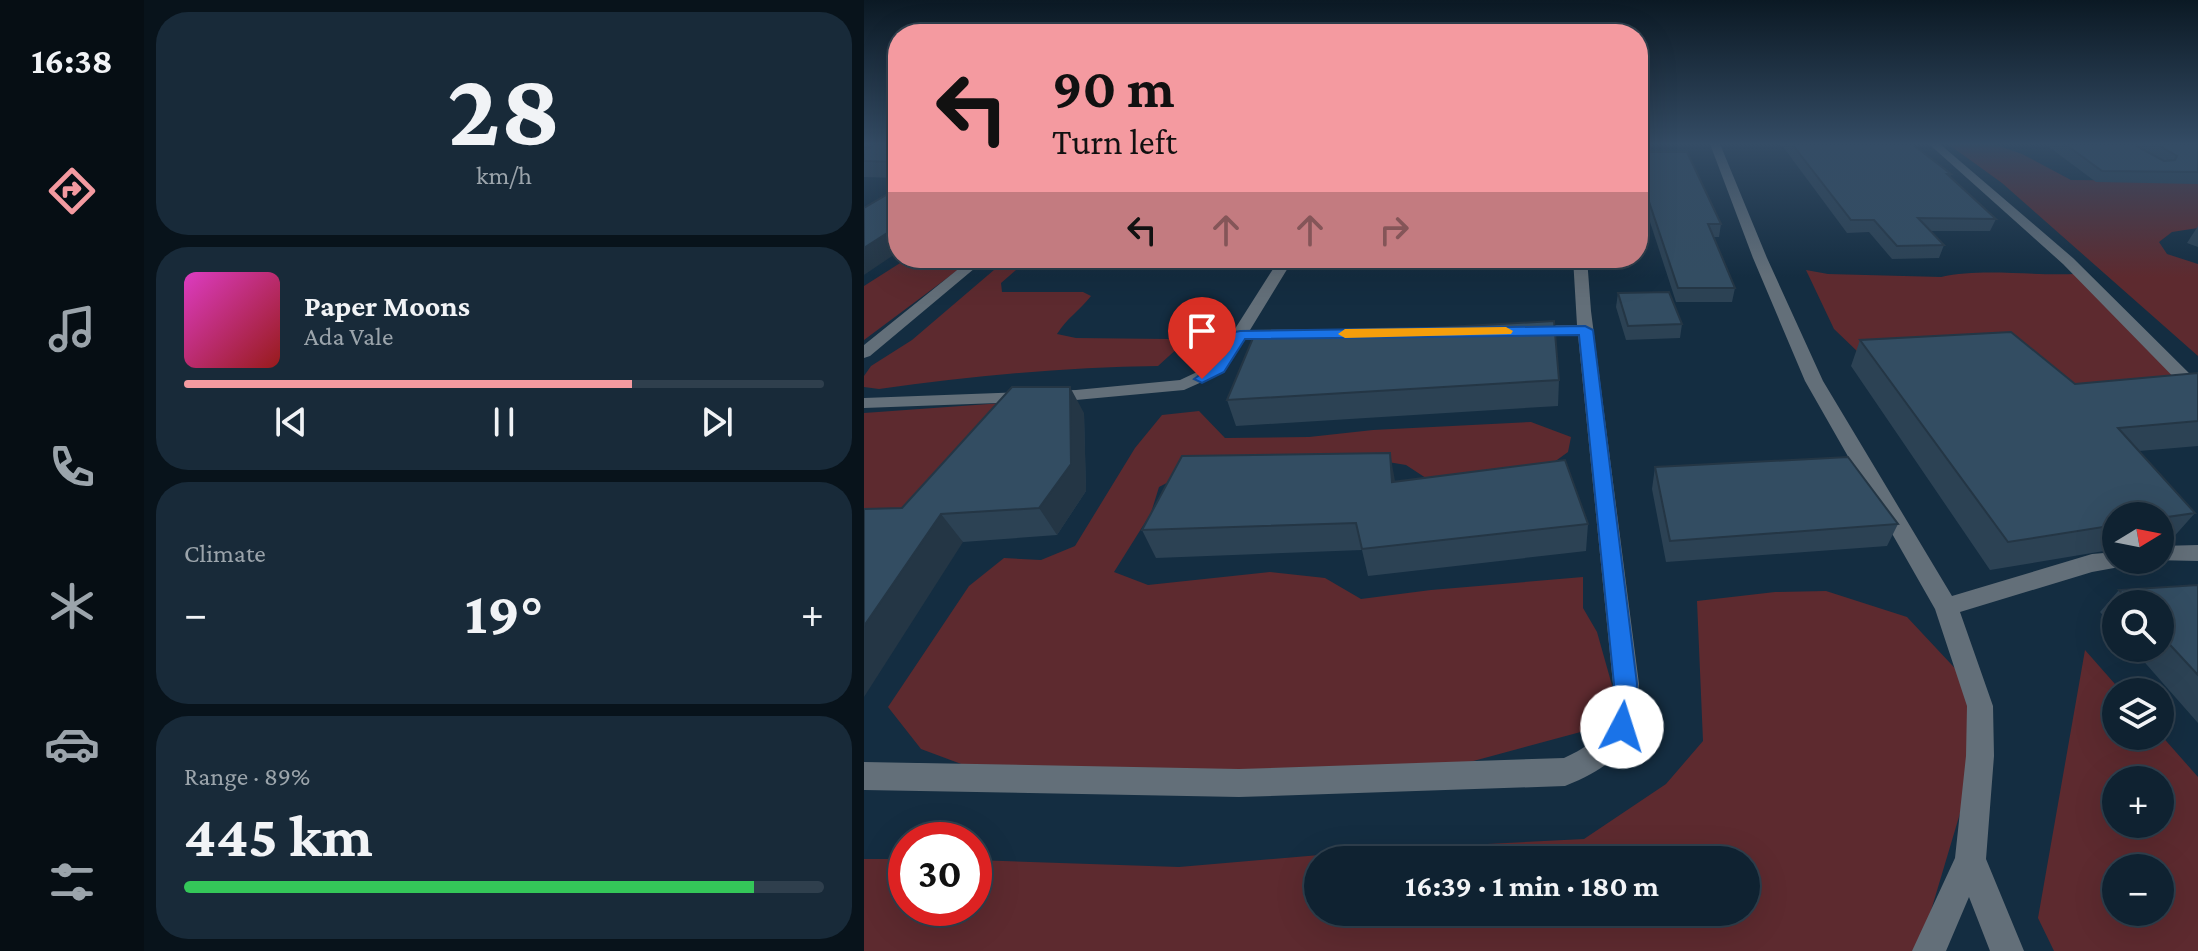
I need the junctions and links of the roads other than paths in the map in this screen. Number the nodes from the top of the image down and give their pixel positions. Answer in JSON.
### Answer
{"nodes":[{"id":1,"x":1733,"y":188,"type":"edge"},
{"id":2,"x":1985,"y":188,"type":"edge"},
{"id":3,"x":968,"y":268,"type":"edge"},
{"id":4,"x":1281,"y":268,"type":"edge"},
{"id":5,"x":1581,"y":268,"type":"edge"},
{"id":6,"x":1585,"y":330,"type":"junction"},
{"id":7,"x":1507,"y":331,"type":"edge"},
{"id":8,"x":1366,"y":333,"type":"edge"},
{"id":9,"x":1240,"y":335,"type":"junction"},
{"id":10,"x":864,"y":353,"type":"edge"},
{"id":11,"x":2198,"y":392,"type":"edge"},
{"id":12,"x":864,"y":403,"type":"edge"},
{"id":13,"x":2198,"y":553,"type":"edge"},
{"id":14,"x":2174,"y":554,"type":"edge"},
{"id":15,"x":2102,"y":562,"type":"edge"},
{"id":16,"x":1946,"y":607,"type":"junction"},
{"id":17,"x":864,"y":776,"type":"edge"},
{"id":18,"x":1970,"y":859,"type":"junction"},
{"id":19,"x":1929,"y":951,"type":"edge"},
{"id":20,"x":2007,"y":951,"type":"edge"}],
"edges":[{"from":1,"to":16,"type":"street"},
{"from":2,"to":11,"type":"street"},
{"from":3,"to":10,"type":"street"},
{"from":4,"to":9,"type":"street"},
{"from":5,"to":6,"type":"street"},
{"from":6,"to":7,"type":"street"},
{"from":6,"to":17,"type":"street"},
{"from":8,"to":9,"type":"street"},
{"from":9,"to":12,"type":"street"},
{"from":13,"to":14,"type":"street"},
{"from":15,"to":16,"type":"street"},
{"from":16,"to":18,"type":"street"},
{"from":18,"to":19,"type":"street"},
{"from":18,"to":20,"type":"street"}]}
